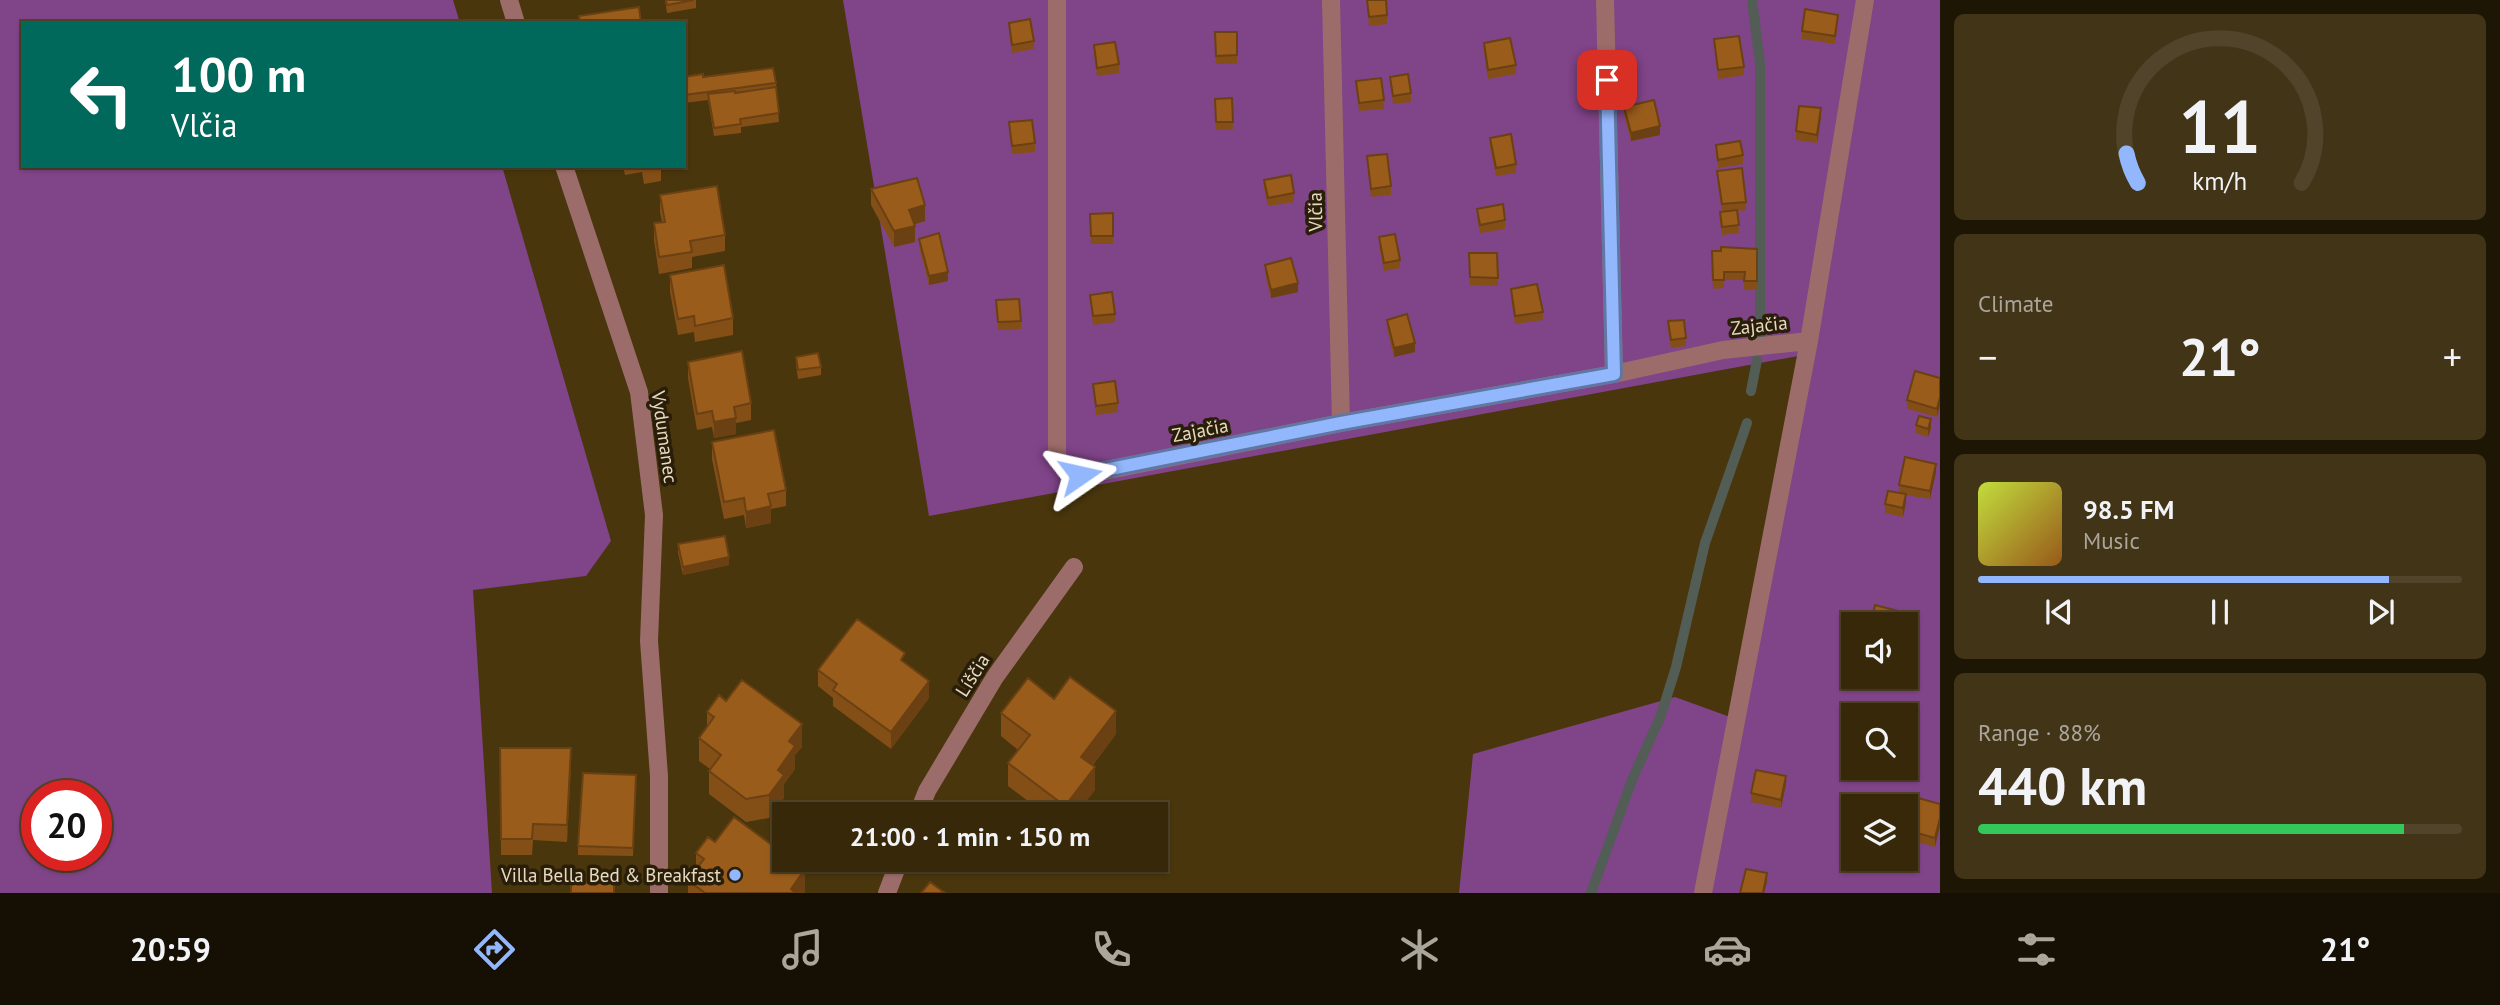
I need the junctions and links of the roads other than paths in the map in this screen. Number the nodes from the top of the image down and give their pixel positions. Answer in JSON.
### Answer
{"nodes":[{"id":1,"x":509,"y":0,"type":"edge"},
{"id":2,"x":1057,"y":0,"type":"edge"},
{"id":3,"x":1331,"y":0,"type":"edge"},
{"id":4,"x":1605,"y":0,"type":"edge"},
{"id":5,"x":1865,"y":0,"type":"edge"},
{"id":6,"x":515,"y":21,"type":"edge"},
{"id":7,"x":565,"y":168,"type":"edge"},
{"id":8,"x":1809,"y":341,"type":"junction"},
{"id":9,"x":1614,"y":374,"type":"junction"},
{"id":10,"x":1341,"y":423,"type":"junction"},
{"id":11,"x":1074,"y":567,"type":"dead end"},
{"id":12,"x":923,"y":802,"type":"edge"},
{"id":13,"x":895,"y":872,"type":"edge"},
{"id":14,"x":659,"y":893,"type":"edge"},
{"id":15,"x":887,"y":893,"type":"edge"},
{"id":16,"x":1703,"y":893,"type":"edge"}],
"edges":[{"from":1,"to":6,"type":"street"},
{"from":2,"to":10,"type":"street","name":"Zajačia"},
{"from":3,"to":10,"type":"street","name":"Vlčia"},
{"from":4,"to":9,"type":"street"},
{"from":5,"to":8,"type":"street","name":"Zajačia"},
{"from":7,"to":14,"type":"street","name":"Vydumanec"},
{"from":8,"to":9,"type":"street","name":"Zajačia"},
{"from":8,"to":16,"type":"street","name":"Zajačia"},
{"from":9,"to":10,"type":"street","name":"Zajačia"},
{"from":11,"to":12,"type":"street","name":"Líščia"},
{"from":13,"to":15,"type":"street"}]}
